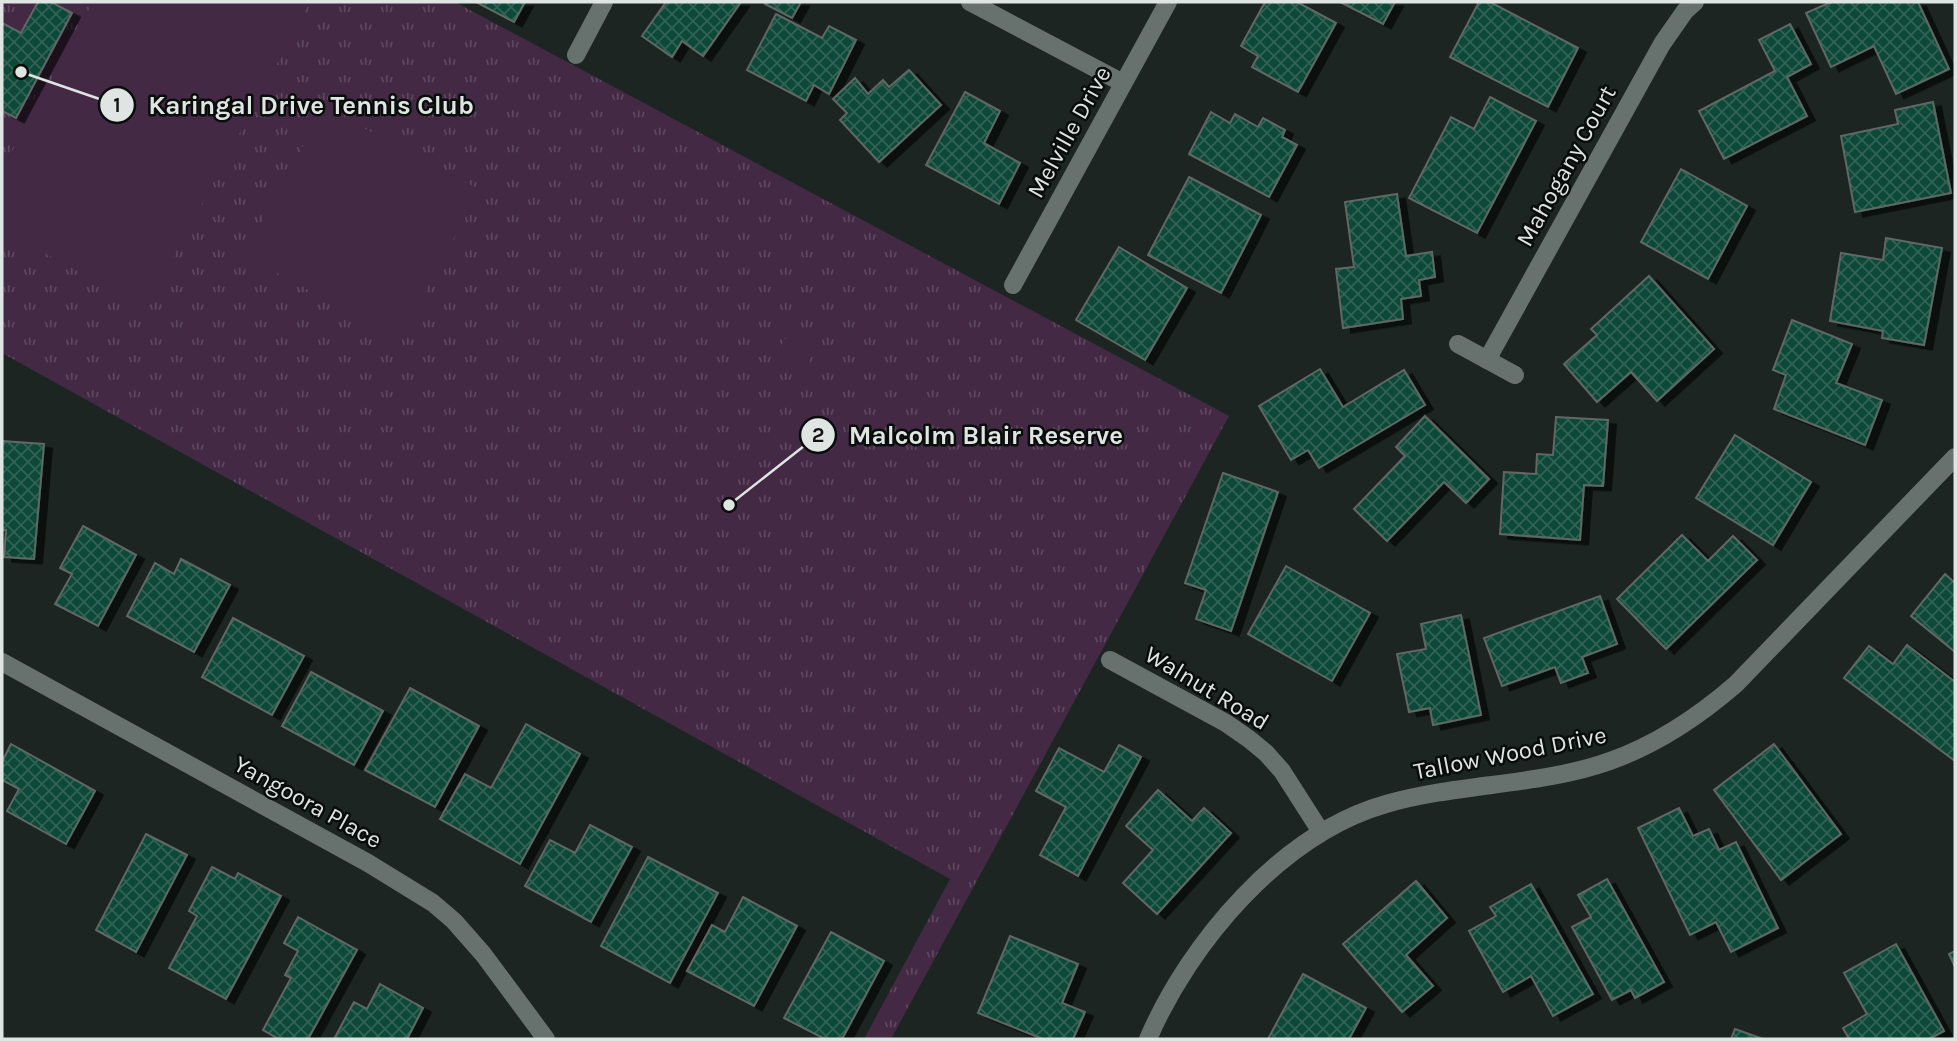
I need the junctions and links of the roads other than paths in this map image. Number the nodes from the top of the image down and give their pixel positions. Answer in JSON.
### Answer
{"nodes":[{"id":1,"x":604,"y":2,"type":"edge"},
{"id":2,"x":970,"y":2,"type":"edge"},
{"id":3,"x":1168,"y":2,"type":"edge"},
{"id":4,"x":1695,"y":2,"type":"edge"},
{"id":5,"x":576,"y":55,"type":"dead end"},
{"id":6,"x":1123,"y":83,"type":"junction"},
{"id":7,"x":1013,"y":285,"type":"dead end"},
{"id":8,"x":1458,"y":344,"type":"dead end"},
{"id":9,"x":1487,"y":360,"type":"junction"},
{"id":10,"x":1515,"y":375,"type":"dead end"},
{"id":11,"x":1955,"y":457,"type":"edge"},
{"id":12,"x":1110,"y":660,"type":"dead end"},
{"id":13,"x":2,"y":662,"type":"edge"},
{"id":14,"x":1321,"y":832,"type":"junction"},
{"id":15,"x":546,"y":1039,"type":"edge"},
{"id":16,"x":1148,"y":1039,"type":"edge"}],
"edges":[{"from":1,"to":5,"type":"street"},
{"from":2,"to":6,"type":"street"},
{"from":3,"to":6,"type":"street","name":"Melville Drive"},
{"from":4,"to":9,"type":"street","name":"Mahogany Court"},
{"from":6,"to":7,"type":"street","name":"Melville Drive"},
{"from":8,"to":9,"type":"street"},
{"from":9,"to":10,"type":"street"},
{"from":11,"to":14,"type":"street","name":"Tallow Wood Drive"},
{"from":12,"to":14,"type":"street","name":"Walnut Road"},
{"from":13,"to":15,"type":"street","name":"Yangoora Place"},
{"from":14,"to":16,"type":"street","name":"Tallow Wood Drive"}]}
